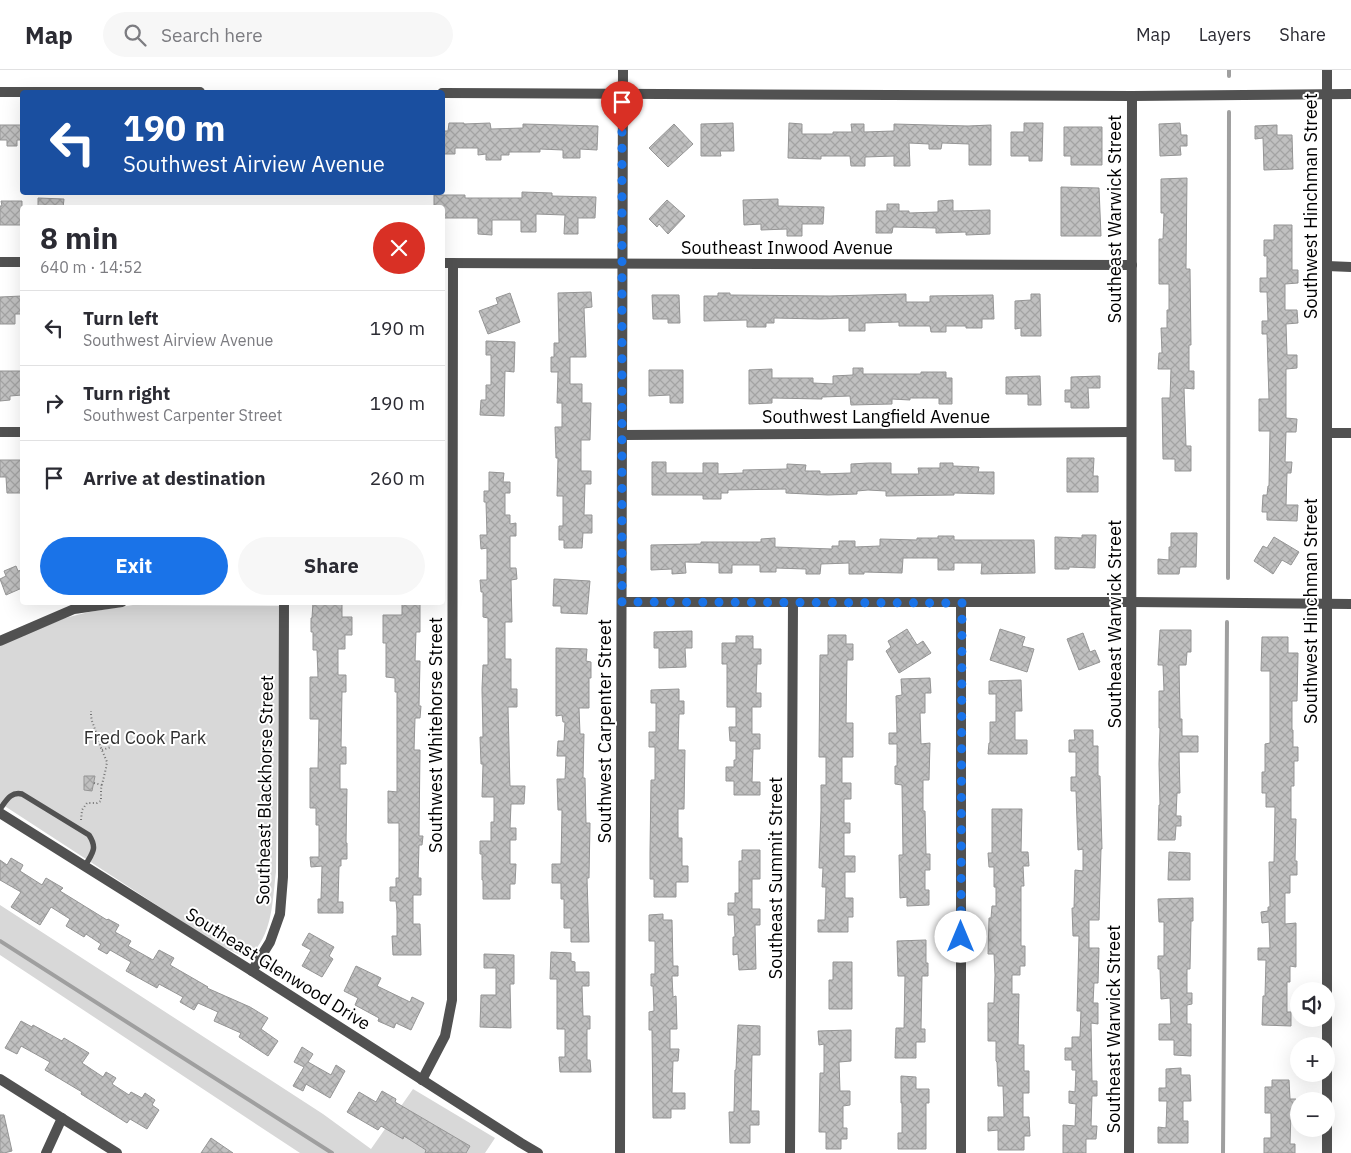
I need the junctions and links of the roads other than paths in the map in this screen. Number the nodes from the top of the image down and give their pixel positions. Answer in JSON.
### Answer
{"nodes":[{"id":1,"x":623,"y":70,"type":"edge"},
{"id":2,"x":1327,"y":70,"type":"edge"},
{"id":3,"x":0,"y":92,"type":"edge"},
{"id":4,"x":20,"y":92,"type":"edge"},
{"id":5,"x":445,"y":93,"type":"edge"},
{"id":6,"x":623,"y":94,"type":"junction"},
{"id":7,"x":1328,"y":94,"type":"junction"},
{"id":8,"x":1351,"y":94,"type":"edge"},
{"id":9,"x":1132,"y":96,"type":"junction"},
{"id":10,"x":0,"y":262,"type":"edge"},
{"id":11,"x":20,"y":262,"type":"edge"},
{"id":12,"x":448,"y":263,"type":"edge"},
{"id":13,"x":622,"y":264,"type":"junction"},
{"id":14,"x":1132,"y":265,"type":"junction"},
{"id":15,"x":1327,"y":266,"type":"junction"},
{"id":16,"x":1351,"y":267,"type":"edge"},
{"id":17,"x":0,"y":432,"type":"edge"},
{"id":18,"x":20,"y":432,"type":"edge"},
{"id":19,"x":1131,"y":432,"type":"junction"},
{"id":20,"x":1328,"y":432,"type":"junction"},
{"id":21,"x":1351,"y":434,"type":"edge"},
{"id":22,"x":622,"y":435,"type":"junction"},
{"id":23,"x":622,"y":602,"type":"junction"},
{"id":24,"x":1132,"y":602,"type":"junction"},
{"id":25,"x":793,"y":603,"type":"junction"},
{"id":26,"x":962,"y":603,"type":"junction"},
{"id":27,"x":1328,"y":603,"type":"junction"},
{"id":28,"x":1351,"y":604,"type":"edge"},
{"id":29,"x":101,"y":605,"type":"edge"},
{"id":30,"x":284,"y":605,"type":"edge"},
{"id":31,"x":0,"y":641,"type":"edge"},
{"id":32,"x":0,"y":811,"type":"edge"},
{"id":33,"x":84,"y":866,"type":"junction"},
{"id":34,"x":252,"y":971,"type":"junction"},
{"id":35,"x":0,"y":1079,"type":"edge"},
{"id":36,"x":422,"y":1080,"type":"junction"},
{"id":37,"x":62,"y":1118,"type":"junction"},
{"id":38,"x":46,"y":1153,"type":"edge"},
{"id":39,"x":117,"y":1153,"type":"edge"},
{"id":40,"x":538,"y":1153,"type":"edge"},
{"id":41,"x":620,"y":1153,"type":"edge"},
{"id":42,"x":790,"y":1153,"type":"edge"},
{"id":43,"x":961,"y":1153,"type":"edge"},
{"id":44,"x":1129,"y":1153,"type":"edge"},
{"id":45,"x":1327,"y":1153,"type":"edge"}],
"edges":[{"from":1,"to":6,"type":"street","name":"Southwest Carpenter Street"},
{"from":2,"to":7,"type":"street","name":"Southwest Hinchman Street"},
{"from":3,"to":4,"type":"street"},
{"from":5,"to":6,"type":"street"},
{"from":6,"to":9,"type":"street"},
{"from":6,"to":13,"type":"street","name":"Southwest Carpenter Street"},
{"from":7,"to":8,"type":"street"},
{"from":7,"to":9,"type":"street"},
{"from":7,"to":15,"type":"street","name":"Southwest Hinchman Street"},
{"from":9,"to":14,"type":"street","name":"Southeast Warwick Street"},
{"from":10,"to":11,"type":"street"},
{"from":12,"to":13,"type":"street","name":"Southeast Inwood Avenue"},
{"from":12,"to":36,"type":"street","name":"Southwest Whitehorse Street"},
{"from":13,"to":14,"type":"street","name":"Southeast Inwood Avenue"},
{"from":13,"to":22,"type":"street","name":"Southwest Carpenter Street"},
{"from":14,"to":19,"type":"street","name":"Southeast Warwick Street"},
{"from":15,"to":16,"type":"street"},
{"from":15,"to":20,"type":"street","name":"Southwest Hinchman Street"},
{"from":17,"to":18,"type":"street"},
{"from":19,"to":22,"type":"street","name":"Southwest Langfield Avenue"},
{"from":19,"to":24,"type":"street","name":"Southeast Warwick Street"},
{"from":20,"to":21,"type":"street"},
{"from":20,"to":27,"type":"street","name":"Southwest Hinchman Street"},
{"from":22,"to":23,"type":"street","name":"Southwest Carpenter Street"},
{"from":23,"to":25,"type":"street"},
{"from":23,"to":41,"type":"street","name":"Southwest Carpenter Street"},
{"from":24,"to":26,"type":"street"},
{"from":24,"to":27,"type":"street"},
{"from":24,"to":44,"type":"street","name":"Southeast Warwick Street"},
{"from":25,"to":26,"type":"street"},
{"from":25,"to":42,"type":"street","name":"Southeast Summit Street"},
{"from":26,"to":43,"type":"street"},
{"from":27,"to":28,"type":"street"},
{"from":27,"to":45,"type":"street","name":"Southwest Hinchman Street"},
{"from":29,"to":31,"type":"street"},
{"from":30,"to":34,"type":"street","name":"Southeast Blackhorse Street"},
{"from":32,"to":33,"type":"street","name":"Southeast Glenwood Drive"},
{"from":32,"to":33,"type":"lane"},
{"from":33,"to":34,"type":"street","name":"Southeast Glenwood Drive"},
{"from":34,"to":36,"type":"street","name":"Southeast Glenwood Drive"},
{"from":35,"to":37,"type":"street"},
{"from":36,"to":40,"type":"street","name":"Southeast Glenwood Drive"},
{"from":37,"to":38,"type":"street"},
{"from":37,"to":39,"type":"street"}]}
